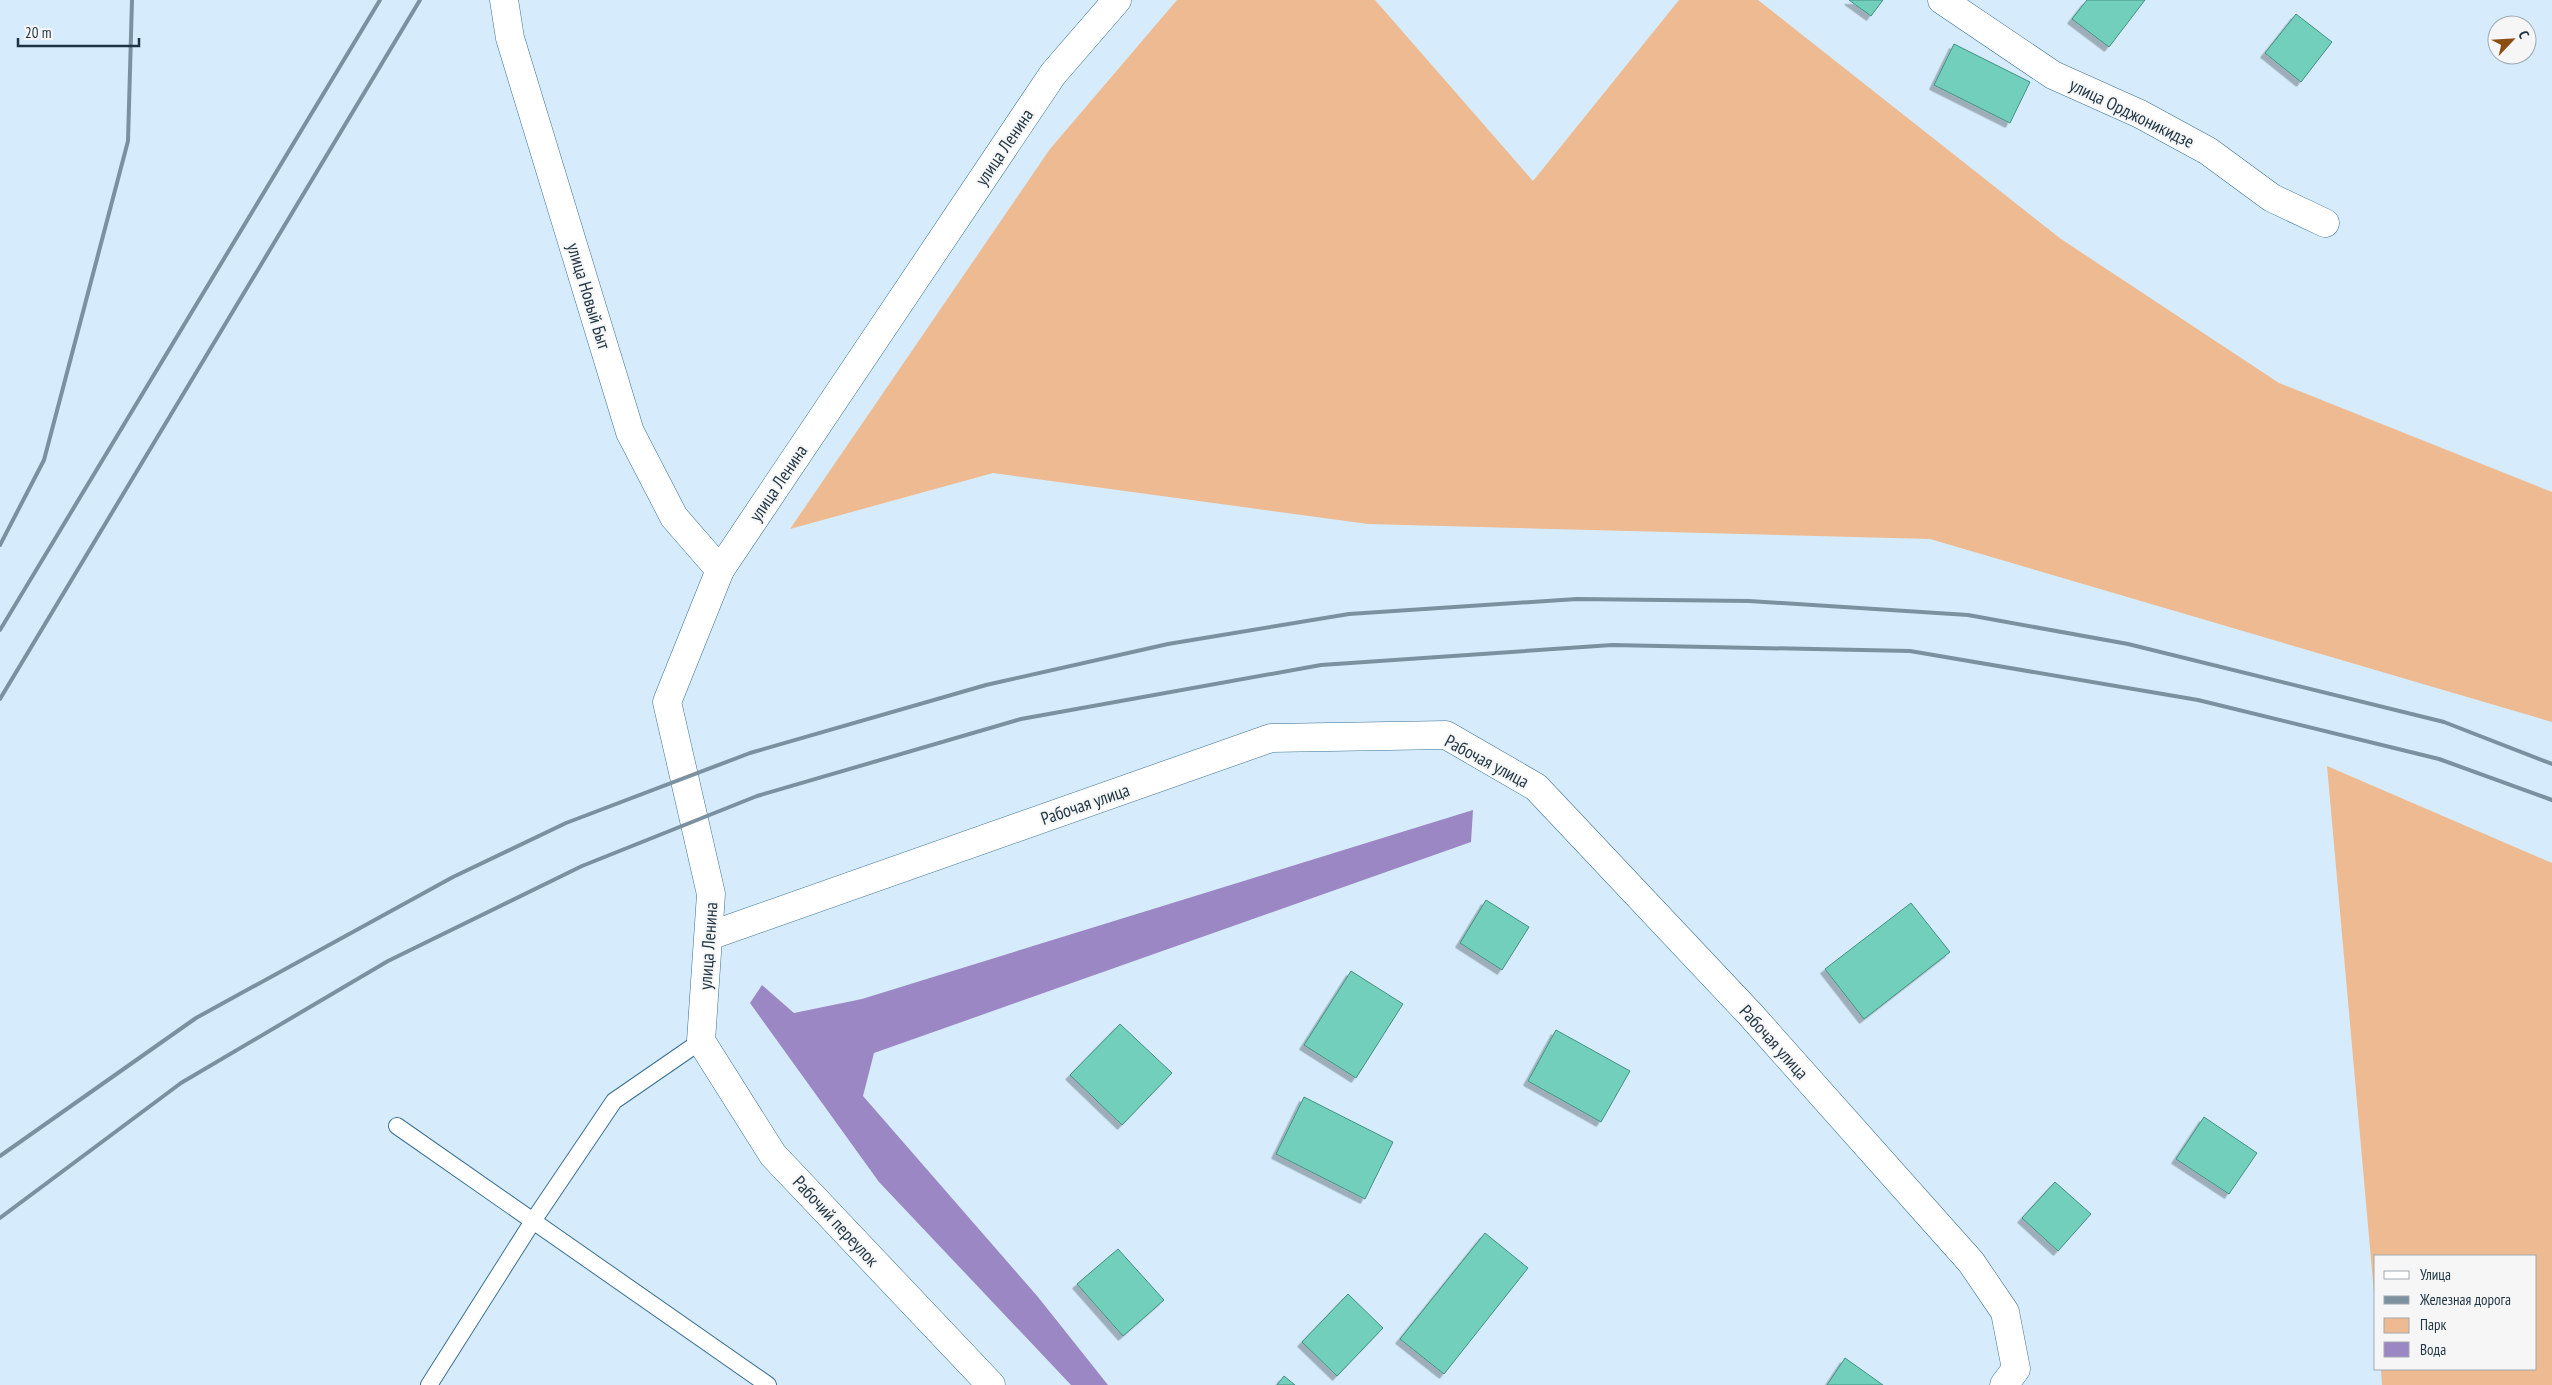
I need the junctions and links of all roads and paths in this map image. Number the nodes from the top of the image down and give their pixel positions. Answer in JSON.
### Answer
{"nodes":[{"id":1,"x":504,"y":0,"type":"edge"},
{"id":2,"x":1116,"y":0,"type":"edge"},
{"id":3,"x":1942,"y":0,"type":"edge"},
{"id":4,"x":2325,"y":223,"type":"dead end"},
{"id":5,"x":720,"y":570,"type":"junction"},
{"id":6,"x":709,"y":936,"type":"junction"},
{"id":7,"x":701,"y":1041,"type":"junction"},
{"id":8,"x":398,"y":1126,"type":"dead end"},
{"id":9,"x":533,"y":1221,"type":"junction"},
{"id":10,"x":2010,"y":1377,"type":"edge"},
{"id":11,"x":429,"y":1385,"type":"edge"},
{"id":12,"x":768,"y":1385,"type":"edge"},
{"id":13,"x":991,"y":1385,"type":"edge"}],
"edges":[{"from":1,"to":5,"type":"street","name":"улица Новый Быт"},
{"from":2,"to":5,"type":"street","name":"улица Ленина"},
{"from":3,"to":4,"type":"street","name":"улица Орджоникидзе"},
{"from":5,"to":6,"type":"street","name":"улица Ленина"},
{"from":6,"to":7,"type":"street","name":"улица Ленина"},
{"from":6,"to":10,"type":"street","name":"Рабочая улица"},
{"from":7,"to":9,"type":"lane"},
{"from":7,"to":13,"type":"street","name":"Рабочий переулок"},
{"from":8,"to":9,"type":"lane"},
{"from":9,"to":11,"type":"lane"},
{"from":9,"to":12,"type":"lane"}]}
